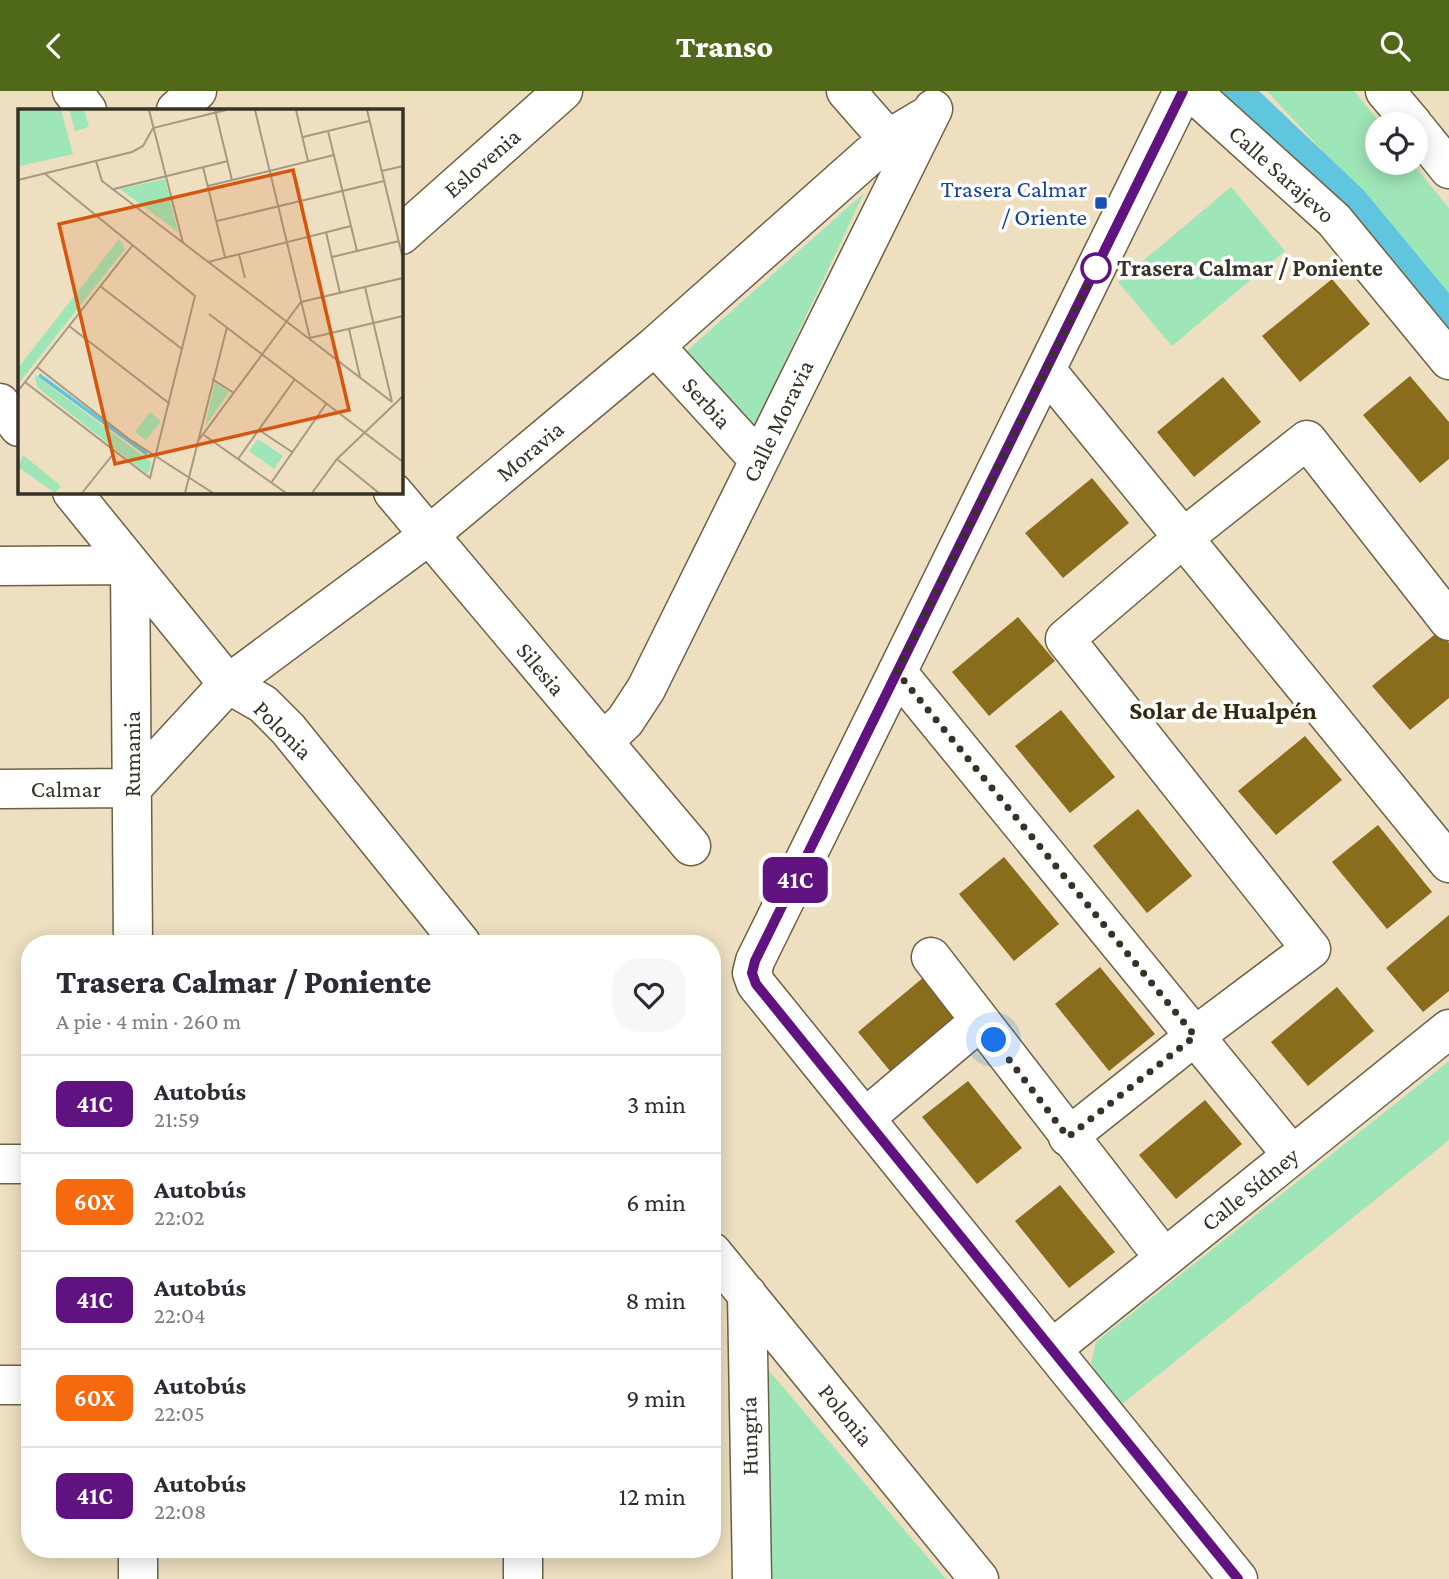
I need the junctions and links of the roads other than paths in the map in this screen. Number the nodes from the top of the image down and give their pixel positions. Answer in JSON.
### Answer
{"nodes":[{"id":1,"x":72,"y":91,"type":"edge"},
{"id":2,"x":197,"y":91,"type":"edge"},
{"id":3,"x":846,"y":91,"type":"edge"},
{"id":4,"x":1183,"y":91,"type":"edge"},
{"id":5,"x":1191,"y":91,"type":"edge"},
{"id":6,"x":1385,"y":91,"type":"edge"},
{"id":7,"x":557,"y":93,"type":"edge"},
{"id":8,"x":936,"y":103,"type":"edge"},
{"id":9,"x":86,"y":109,"type":"edge"},
{"id":10,"x":177,"y":109,"type":"edge"},
{"id":11,"x":888,"y":138,"type":"junction"},
{"id":12,"x":1433,"y":145,"type":"edge"},
{"id":13,"x":402,"y":234,"type":"edge"},
{"id":14,"x":655,"y":345,"type":"junction"},
{"id":15,"x":1449,"y":360,"type":"edge"},
{"id":16,"x":1046,"y":370,"type":"junction"},
{"id":17,"x":0,"y":403,"type":"edge"},
{"id":18,"x":18,"y":425,"type":"edge"},
{"id":19,"x":759,"y":460,"type":"junction"},
{"id":20,"x":73,"y":493,"type":"edge"},
{"id":21,"x":394,"y":493,"type":"edge"},
{"id":22,"x":429,"y":536,"type":"junction"},
{"id":23,"x":1183,"y":538,"type":"junction"},
{"id":24,"x":130,"y":565,"type":"junction"},
{"id":25,"x":0,"y":566,"type":"edge"},
{"id":26,"x":1449,"y":621,"type":"edge"},
{"id":27,"x":897,"y":672,"type":"junction"},
{"id":28,"x":228,"y":684,"type":"junction"},
{"id":29,"x":603,"y":742,"type":"junction"},
{"id":30,"x":132,"y":788,"type":"junction"},
{"id":31,"x":0,"y":789,"type":"edge"},
{"id":32,"x":691,"y":846,"type":"dead end"},
{"id":33,"x":1449,"y":863,"type":"edge"},
{"id":34,"x":133,"y":935,"type":"edge"},
{"id":35,"x":455,"y":935,"type":"edge"},
{"id":36,"x":932,"y":957,"type":"dead end"},
{"id":37,"x":980,"y":1021,"type":"junction"},
{"id":38,"x":1449,"y":1029,"type":"edge"},
{"id":39,"x":1195,"y":1036,"type":"junction"},
{"id":40,"x":864,"y":1118,"type":"junction"},
{"id":41,"x":1068,"y":1137,"type":"junction"},
{"id":42,"x":1292,"y":1155,"type":"junction"},
{"id":43,"x":0,"y":1164,"type":"edge"},
{"id":44,"x":21,"y":1164,"type":"edge"},
{"id":45,"x":1151,"y":1241,"type":"dead end"},
{"id":46,"x":721,"y":1263,"type":"edge"},
{"id":47,"x":747,"y":1294,"type":"junction"},
{"id":48,"x":1052,"y":1349,"type":"junction"},
{"id":49,"x":0,"y":1385,"type":"edge"},
{"id":50,"x":21,"y":1385,"type":"edge"},
{"id":51,"x":138,"y":1558,"type":"edge"},
{"id":52,"x":523,"y":1558,"type":"edge"},
{"id":53,"x":138,"y":1579,"type":"edge"},
{"id":54,"x":523,"y":1579,"type":"edge"},
{"id":55,"x":752,"y":1579,"type":"edge"},
{"id":56,"x":979,"y":1579,"type":"edge"},
{"id":57,"x":1238,"y":1579,"type":"edge"}],
"edges":[{"from":1,"to":9,"type":"street"},
{"from":2,"to":10,"type":"street"},
{"from":3,"to":11,"type":"street"},
{"from":4,"to":16,"type":"street"},
{"from":5,"to":15,"type":"street","name":"Calle Sarajevo"},
{"from":6,"to":12,"type":"street"},
{"from":7,"to":13,"type":"street","name":"Eslovenia"},
{"from":8,"to":11,"type":"street","name":"Moravia"},
{"from":8,"to":19,"type":"street","name":"Calle Moravia"},
{"from":11,"to":14,"type":"street","name":"Moravia"},
{"from":14,"to":19,"type":"street","name":"Serbia"},
{"from":14,"to":22,"type":"street","name":"Moravia"},
{"from":16,"to":23,"type":"street"},
{"from":16,"to":27,"type":"street"},
{"from":17,"to":18,"type":"street"},
{"from":19,"to":29,"type":"street","name":"Calle Moravia"},
{"from":20,"to":24,"type":"street","name":"Polonia"},
{"from":21,"to":22,"type":"street","name":"Silesia"},
{"from":22,"to":28,"type":"street","name":"Moravia"},
{"from":22,"to":29,"type":"street","name":"Silesia"},
{"from":23,"to":26,"type":"street"},
{"from":23,"to":33,"type":"street"},
{"from":23,"to":39,"type":"street"},
{"from":24,"to":25,"type":"street"},
{"from":24,"to":28,"type":"street","name":"Polonia"},
{"from":24,"to":30,"type":"street","name":"Rumania"},
{"from":27,"to":39,"type":"street"},
{"from":27,"to":40,"type":"street"},
{"from":28,"to":30,"type":"street","name":"Moravia"},
{"from":28,"to":35,"type":"street","name":"Polonia"},
{"from":29,"to":32,"type":"street","name":"Silesia"},
{"from":30,"to":31,"type":"street","name":"Calmar"},
{"from":30,"to":34,"type":"street","name":"Rumania"},
{"from":36,"to":37,"type":"street"},
{"from":37,"to":40,"type":"street"},
{"from":37,"to":41,"type":"street"},
{"from":38,"to":42,"type":"street","name":"Calle Sídney"},
{"from":39,"to":41,"type":"street"},
{"from":39,"to":42,"type":"street"},
{"from":40,"to":48,"type":"street"},
{"from":41,"to":45,"type":"street"},
{"from":42,"to":48,"type":"street","name":"Calle Sídney"},
{"from":43,"to":44,"type":"street"},
{"from":46,"to":47,"type":"street","name":"Polonia"},
{"from":47,"to":55,"type":"street","name":"Hungría"},
{"from":47,"to":56,"type":"street","name":"Polonia"},
{"from":48,"to":57,"type":"street"},
{"from":49,"to":50,"type":"street"},
{"from":51,"to":53,"type":"street"},
{"from":52,"to":54,"type":"street"}]}
